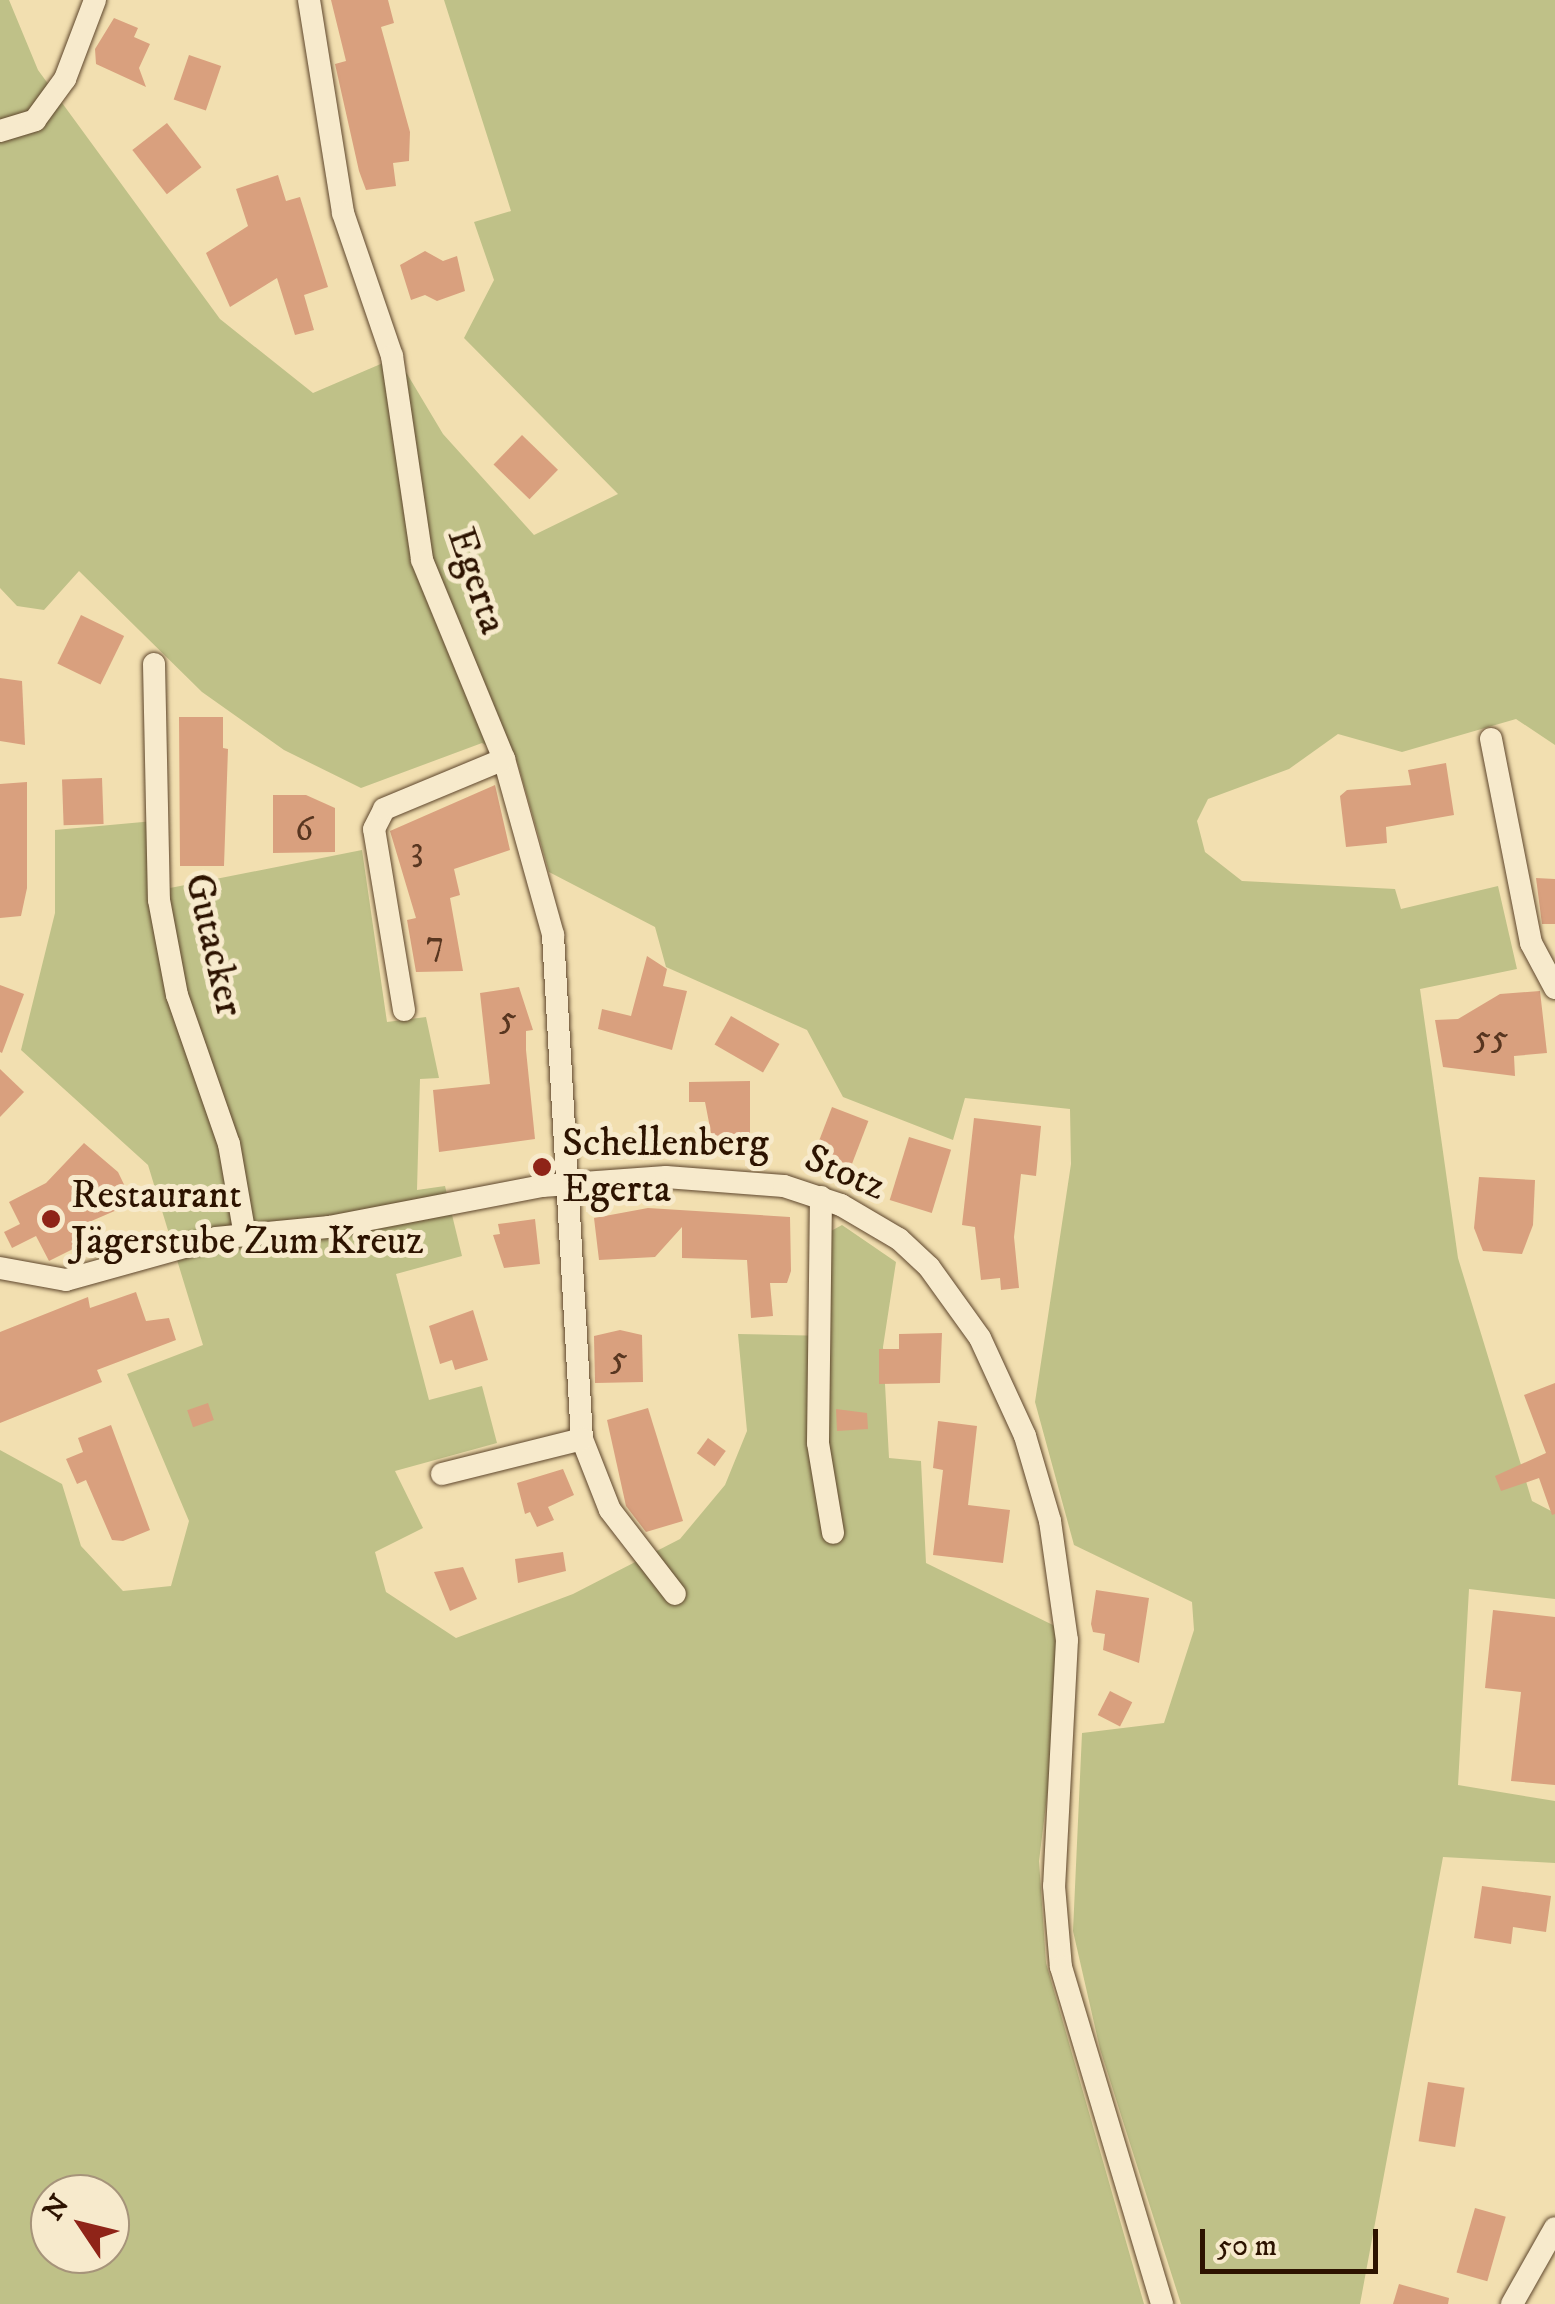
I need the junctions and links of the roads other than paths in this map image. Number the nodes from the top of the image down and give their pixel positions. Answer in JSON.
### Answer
{"nodes":[{"id":1,"x":95,"y":0,"type":"edge"},
{"id":2,"x":309,"y":0,"type":"edge"},
{"id":3,"x":0,"y":131,"type":"edge"},
{"id":4,"x":154,"y":664,"type":"dead end"},
{"id":5,"x":1491,"y":739,"type":"dead end"},
{"id":6,"x":504,"y":759,"type":"junction"},
{"id":7,"x":1555,"y":988,"type":"edge"},
{"id":8,"x":404,"y":1010,"type":"dead end"},
{"id":9,"x":572,"y":1184,"type":"junction"},
{"id":10,"x":821,"y":1197,"type":"junction"},
{"id":11,"x":245,"y":1236,"type":"junction"},
{"id":12,"x":0,"y":1268,"type":"edge"},
{"id":13,"x":582,"y":1438,"type":"junction"},
{"id":14,"x":442,"y":1474,"type":"dead end"},
{"id":15,"x":833,"y":1534,"type":"dead end"},
{"id":16,"x":675,"y":1594,"type":"dead end"},
{"id":17,"x":1555,"y":2228,"type":"edge"},
{"id":18,"x":1162,"y":2304,"type":"edge"},
{"id":19,"x":1512,"y":2304,"type":"edge"}],
"edges":[{"from":1,"to":3,"type":"street"},
{"from":2,"to":6,"type":"street","name":"Egerta"},
{"from":4,"to":11,"type":"street","name":"Gutacker"},
{"from":5,"to":7,"type":"street"},
{"from":6,"to":8,"type":"street"},
{"from":6,"to":9,"type":"street","name":"Egerta"},
{"from":9,"to":10,"type":"street","name":"Stotz"},
{"from":9,"to":11,"type":"street","name":"Stotz"},
{"from":9,"to":13,"type":"street","name":"Egerta"},
{"from":10,"to":15,"type":"street"},
{"from":10,"to":18,"type":"street","name":"Stotz"},
{"from":11,"to":12,"type":"street","name":"Stotz"},
{"from":13,"to":14,"type":"street"},
{"from":13,"to":16,"type":"street","name":"Egerta"},
{"from":17,"to":19,"type":"street"}]}
